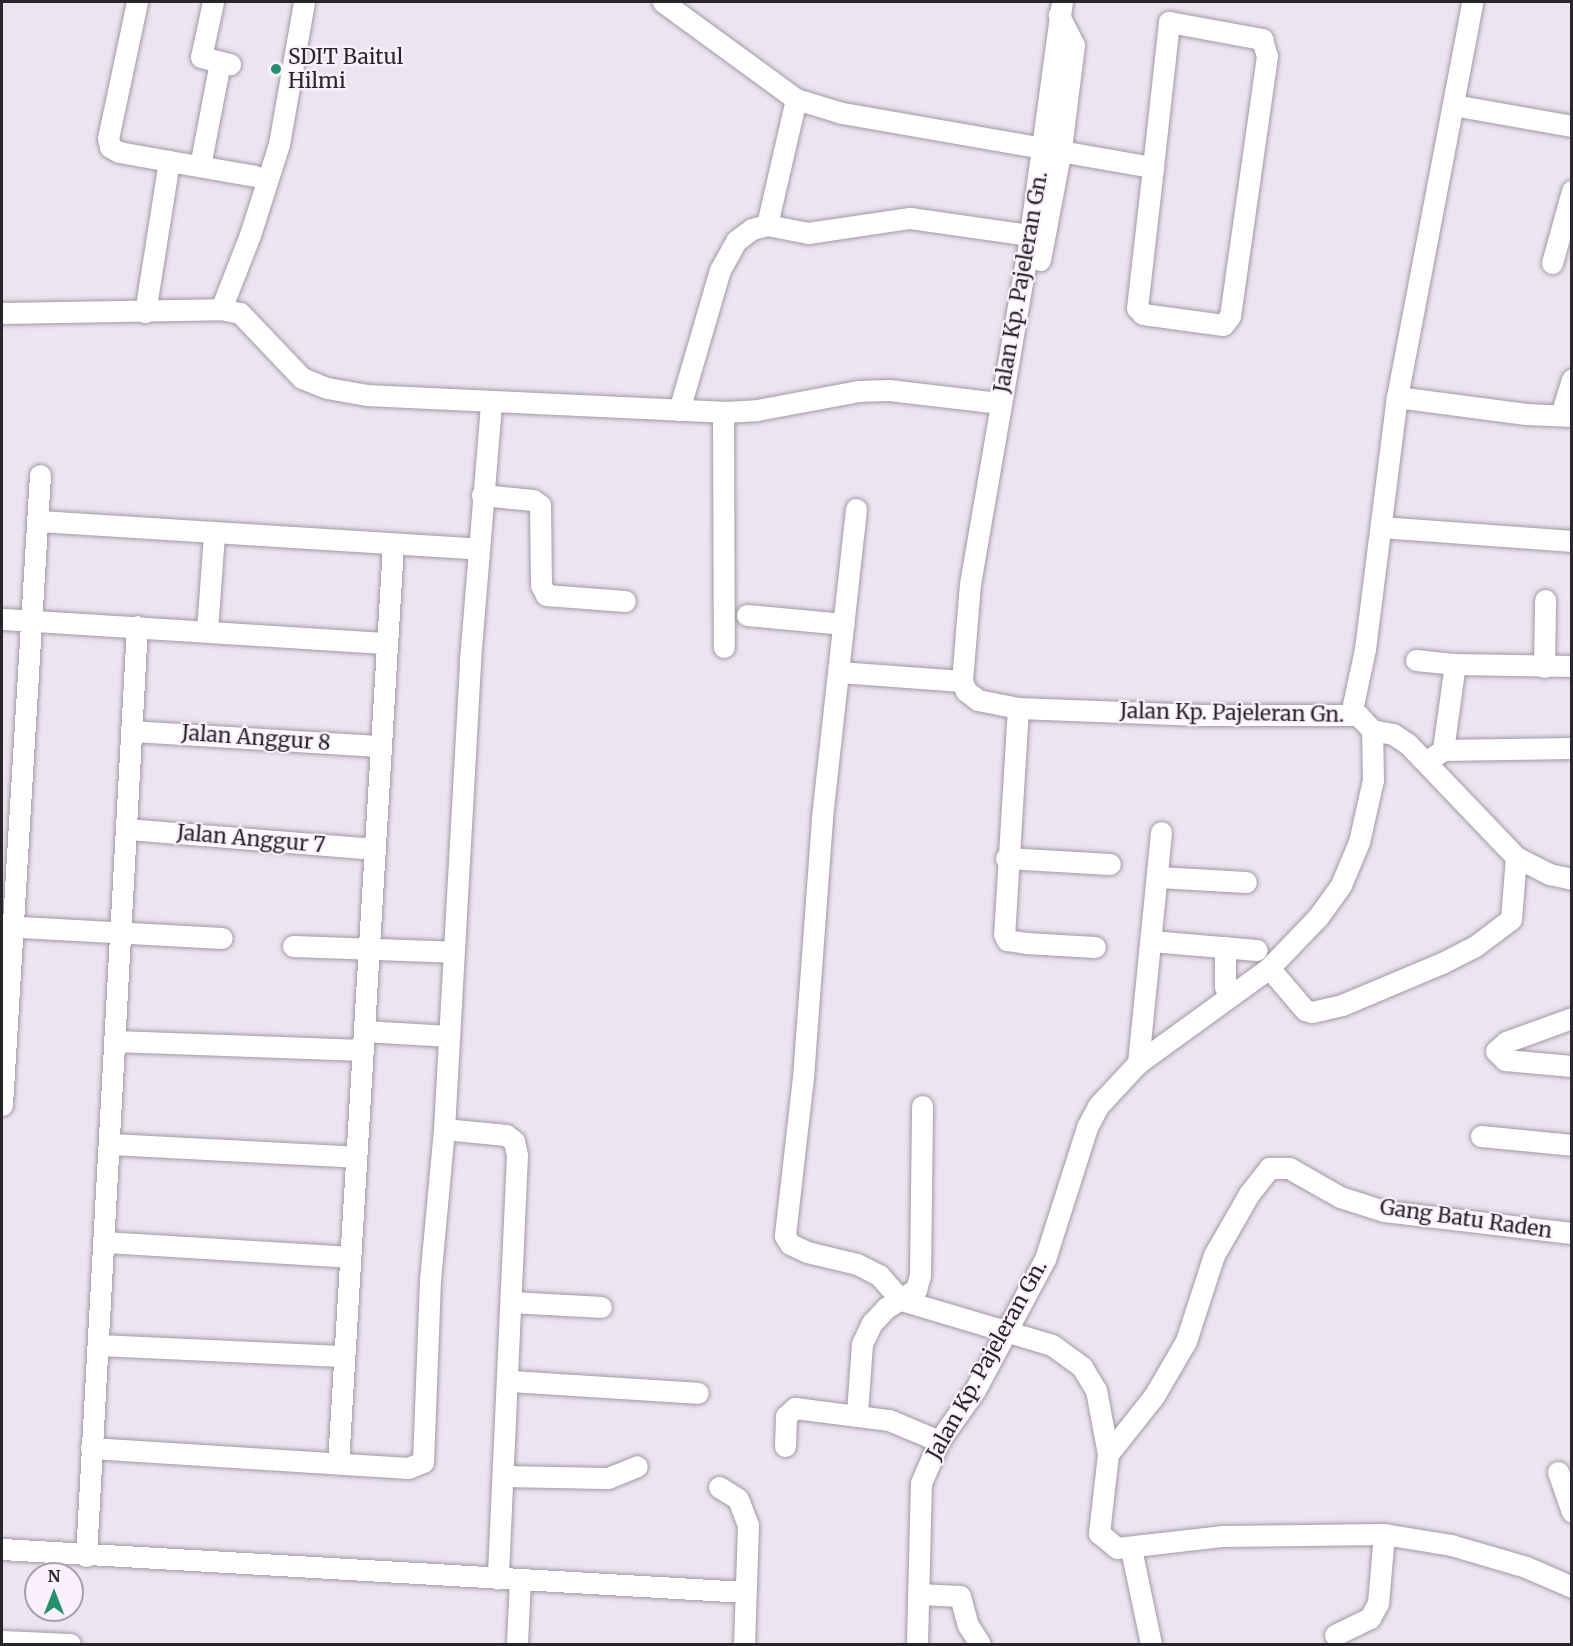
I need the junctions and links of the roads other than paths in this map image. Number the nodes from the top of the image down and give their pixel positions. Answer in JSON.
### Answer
{"nodes":[{"id":1,"x":137,"y":2,"type":"edge"},
{"id":2,"x":213,"y":2,"type":"edge"},
{"id":3,"x":304,"y":2,"type":"edge"},
{"id":4,"x":663,"y":2,"type":"edge"},
{"id":5,"x":1472,"y":2,"type":"edge"},
{"id":6,"x":1060,"y":8,"type":"edge"},
{"id":7,"x":796,"y":99,"type":"junction"},
{"id":8,"x":1453,"y":105,"type":"junction"},
{"id":9,"x":1572,"y":126,"type":"edge"},
{"id":10,"x":1053,"y":147,"type":"junction"},
{"id":11,"x":170,"y":161,"type":"junction"},
{"id":12,"x":200,"y":166,"type":"junction"},
{"id":13,"x":1153,"y":167,"type":"junction"},
{"id":14,"x":255,"y":176,"type":"dead end"},
{"id":15,"x":1572,"y":191,"type":"edge"},
{"id":16,"x":767,"y":225,"type":"junction"},
{"id":17,"x":1030,"y":235,"type":"junction"},
{"id":18,"x":1552,"y":263,"type":"dead end"},
{"id":19,"x":1020,"y":293,"type":"junction"},
{"id":20,"x":221,"y":309,"type":"junction"},
{"id":21,"x":145,"y":312,"type":"junction"},
{"id":22,"x":2,"y":313,"type":"edge"},
{"id":23,"x":1572,"y":380,"type":"edge"},
{"id":24,"x":1397,"y":397,"type":"junction"},
{"id":25,"x":491,"y":403,"type":"junction"},
{"id":26,"x":1000,"y":404,"type":"junction"},
{"id":27,"x":679,"y":410,"type":"junction"},
{"id":28,"x":723,"y":412,"type":"junction"},
{"id":29,"x":1566,"y":416,"type":"edge"},
{"id":30,"x":40,"y":475,"type":"dead end"},
{"id":31,"x":482,"y":495,"type":"junction"},
{"id":32,"x":856,"y":508,"type":"dead end"},
{"id":33,"x":38,"y":521,"type":"junction"},
{"id":34,"x":1381,"y":527,"type":"junction"},
{"id":35,"x":214,"y":535,"type":"junction"},
{"id":36,"x":1572,"y":541,"type":"edge"},
{"id":37,"x":393,"y":545,"type":"junction"},
{"id":38,"x":477,"y":549,"type":"junction"},
{"id":39,"x":625,"y":600,"type":"dead end"},
{"id":40,"x":1545,"y":600,"type":"dead end"},
{"id":41,"x":747,"y":615,"type":"dead end"},
{"id":42,"x":2,"y":619,"type":"edge"},
{"id":43,"x":32,"y":621,"type":"junction"},
{"id":44,"x":844,"y":624,"type":"junction"},
{"id":45,"x":137,"y":626,"type":"junction"},
{"id":46,"x":207,"y":630,"type":"junction"},
{"id":47,"x":385,"y":643,"type":"junction"},
{"id":48,"x":724,"y":647,"type":"dead end"},
{"id":49,"x":1416,"y":660,"type":"dead end"},
{"id":50,"x":1455,"y":664,"type":"junction"},
{"id":51,"x":1572,"y":666,"type":"edge"},
{"id":52,"x":1544,"y":667,"type":"junction"},
{"id":53,"x":839,"y":672,"type":"junction"},
{"id":54,"x":962,"y":681,"type":"junction"},
{"id":55,"x":1018,"y":708,"type":"junction"},
{"id":56,"x":1351,"y":714,"type":"junction"},
{"id":57,"x":1372,"y":730,"type":"junction"},
{"id":58,"x":132,"y":731,"type":"junction"},
{"id":59,"x":380,"y":746,"type":"junction"},
{"id":60,"x":1572,"y":748,"type":"edge"},
{"id":61,"x":1435,"y":756,"type":"junction"},
{"id":62,"x":128,"y":829,"type":"junction"},
{"id":63,"x":1161,"y":832,"type":"dead end"},
{"id":64,"x":374,"y":849,"type":"junction"},
{"id":65,"x":1516,"y":857,"type":"junction"},
{"id":66,"x":1006,"y":858,"type":"junction"},
{"id":67,"x":1110,"y":864,"type":"dead end"},
{"id":68,"x":1158,"y":877,"type":"junction"},
{"id":69,"x":1572,"y":879,"type":"edge"},
{"id":70,"x":1246,"y":882,"type":"dead end"},
{"id":71,"x":8,"y":926,"type":"edge"},
{"id":72,"x":120,"y":933,"type":"junction"},
{"id":73,"x":222,"y":938,"type":"dead end"},
{"id":74,"x":1151,"y":941,"type":"junction"},
{"id":75,"x":293,"y":946,"type":"dead end"},
{"id":76,"x":1095,"y":947,"type":"dead end"},
{"id":77,"x":1225,"y":947,"type":"junction"},
{"id":78,"x":368,"y":950,"type":"junction"},
{"id":79,"x":1257,"y":950,"type":"dead end"},
{"id":80,"x":453,"y":952,"type":"junction"},
{"id":81,"x":1269,"y":968,"type":"junction"},
{"id":82,"x":1225,"y":987,"type":"dead end"},
{"id":83,"x":1572,"y":1018,"type":"edge"},
{"id":84,"x":449,"y":1036,"type":"junction"},
{"id":85,"x":115,"y":1041,"type":"junction"},
{"id":86,"x":363,"y":1041,"type":"junction"},
{"id":87,"x":1138,"y":1063,"type":"junction"},
{"id":88,"x":1572,"y":1066,"type":"edge"},
{"id":89,"x":2,"y":1105,"type":"edge"},
{"id":90,"x":922,"y":1106,"type":"dead end"},
{"id":91,"x":444,"y":1129,"type":"junction"},
{"id":92,"x":1480,"y":1136,"type":"dead end"},
{"id":93,"x":111,"y":1144,"type":"junction"},
{"id":94,"x":1572,"y":1145,"type":"edge"},
{"id":95,"x":356,"y":1157,"type":"junction"},
{"id":96,"x":1572,"y":1233,"type":"edge"},
{"id":97,"x":105,"y":1242,"type":"junction"},
{"id":98,"x":350,"y":1257,"type":"junction"},
{"id":99,"x":901,"y":1300,"type":"junction"},
{"id":100,"x":512,"y":1302,"type":"junction"},
{"id":101,"x":601,"y":1307,"type":"dead end"},
{"id":102,"x":1009,"y":1330,"type":"junction"},
{"id":103,"x":99,"y":1345,"type":"junction"},
{"id":104,"x":342,"y":1356,"type":"junction"},
{"id":105,"x":508,"y":1381,"type":"junction"},
{"id":106,"x":698,"y":1393,"type":"dead end"},
{"id":107,"x":857,"y":1413,"type":"junction"},
{"id":108,"x":939,"y":1441,"type":"junction"},
{"id":109,"x":785,"y":1446,"type":"dead end"},
{"id":110,"x":91,"y":1448,"type":"junction"},
{"id":111,"x":1108,"y":1454,"type":"junction"},
{"id":112,"x":338,"y":1463,"type":"junction"},
{"id":113,"x":637,"y":1466,"type":"dead end"},
{"id":114,"x":1558,"y":1472,"type":"dead end"},
{"id":115,"x":503,"y":1476,"type":"junction"},
{"id":116,"x":719,"y":1487,"type":"dead end"},
{"id":117,"x":1572,"y":1512,"type":"edge"},
{"id":118,"x":1384,"y":1534,"type":"junction"},
{"id":119,"x":2,"y":1549,"type":"edge"},
{"id":120,"x":1131,"y":1549,"type":"junction"},
{"id":121,"x":86,"y":1556,"type":"junction"},
{"id":122,"x":498,"y":1579,"type":"junction"},
{"id":123,"x":520,"y":1580,"type":"junction"},
{"id":124,"x":1572,"y":1587,"type":"edge"},
{"id":125,"x":745,"y":1592,"type":"junction"},
{"id":126,"x":918,"y":1594,"type":"junction"},
{"id":127,"x":1335,"y":1635,"type":"dead end"},
{"id":128,"x":2,"y":1641,"type":"edge"},
{"id":129,"x":70,"y":1644,"type":"edge"},
{"id":130,"x":517,"y":1644,"type":"edge"},
{"id":131,"x":744,"y":1644,"type":"edge"},
{"id":132,"x":917,"y":1644,"type":"edge"},
{"id":133,"x":980,"y":1644,"type":"edge"},
{"id":134,"x":1151,"y":1644,"type":"edge"}],
"edges":[{"from":1,"to":11,"type":"street"},
{"from":2,"to":12,"type":"street"},
{"from":3,"to":20,"type":"street"},
{"from":4,"to":7,"type":"street"},
{"from":5,"to":8,"type":"street"},
{"from":6,"to":10,"type":"street","name":"Jalan Kp. Pajeleran Gn."},
{"from":7,"to":10,"type":"street"},
{"from":7,"to":16,"type":"street"},
{"from":8,"to":9,"type":"street"},
{"from":8,"to":24,"type":"street"},
{"from":10,"to":13,"type":"street"},
{"from":10,"to":17,"type":"street","name":"Jalan Kp. Pajeleran Gn."},
{"from":10,"to":19,"type":"street"},
{"from":11,"to":12,"type":"street"},
{"from":11,"to":21,"type":"street"},
{"from":12,"to":14,"type":"street"},
{"from":13,"to":13,"type":"street"},
{"from":15,"to":18,"type":"street"},
{"from":16,"to":17,"type":"street"},
{"from":16,"to":27,"type":"street"},
{"from":17,"to":19,"type":"street","name":"Jalan Kp. Pajeleran Gn."},
{"from":19,"to":26,"type":"street","name":"Jalan Kp. Pajeleran Gn."},
{"from":20,"to":21,"type":"street"},
{"from":20,"to":25,"type":"street"},
{"from":21,"to":22,"type":"street"},
{"from":23,"to":29,"type":"street"},
{"from":24,"to":29,"type":"street"},
{"from":24,"to":34,"type":"street"},
{"from":25,"to":27,"type":"street"},
{"from":25,"to":31,"type":"street"},
{"from":26,"to":28,"type":"street"},
{"from":26,"to":54,"type":"street","name":"Jalan Kp. Pajeleran Gn."},
{"from":27,"to":28,"type":"street"},
{"from":28,"to":48,"type":"street"},
{"from":30,"to":33,"type":"street"},
{"from":31,"to":38,"type":"street"},
{"from":31,"to":39,"type":"street"},
{"from":32,"to":44,"type":"street"},
{"from":33,"to":35,"type":"street"},
{"from":33,"to":43,"type":"street"},
{"from":34,"to":36,"type":"street"},
{"from":34,"to":56,"type":"street"},
{"from":35,"to":37,"type":"street"},
{"from":35,"to":46,"type":"street"},
{"from":37,"to":38,"type":"street"},
{"from":37,"to":47,"type":"street"},
{"from":38,"to":80,"type":"street"},
{"from":40,"to":52,"type":"street"},
{"from":41,"to":44,"type":"street"},
{"from":42,"to":43,"type":"street"},
{"from":43,"to":45,"type":"street"},
{"from":43,"to":71,"type":"street"},
{"from":44,"to":53,"type":"street"},
{"from":45,"to":46,"type":"street"},
{"from":45,"to":58,"type":"street"},
{"from":46,"to":47,"type":"street"},
{"from":47,"to":59,"type":"street"},
{"from":49,"to":50,"type":"street"},
{"from":50,"to":52,"type":"street"},
{"from":50,"to":61,"type":"street"},
{"from":51,"to":52,"type":"street"},
{"from":53,"to":54,"type":"street"},
{"from":53,"to":99,"type":"street"},
{"from":54,"to":55,"type":"street","name":"Jalan Kp. Pajeleran Gn."},
{"from":55,"to":56,"type":"street","name":"Jalan Kp. Pajeleran Gn."},
{"from":55,"to":66,"type":"street"},
{"from":56,"to":57,"type":"street","name":"Jalan Kp. Pajeleran Gn."},
{"from":57,"to":61,"type":"street"},
{"from":57,"to":81,"type":"street","name":"Jalan Kp. Pajeleran Gn."},
{"from":58,"to":59,"type":"street","name":"Jalan Anggur 8"},
{"from":58,"to":62,"type":"street"},
{"from":59,"to":64,"type":"street"},
{"from":60,"to":61,"type":"street"},
{"from":61,"to":65,"type":"street"},
{"from":62,"to":64,"type":"street","name":"Jalan Anggur 7"},
{"from":62,"to":72,"type":"street"},
{"from":63,"to":68,"type":"street"},
{"from":64,"to":78,"type":"street"},
{"from":65,"to":69,"type":"street"},
{"from":65,"to":81,"type":"street"},
{"from":66,"to":67,"type":"street"},
{"from":66,"to":76,"type":"street"},
{"from":68,"to":70,"type":"street"},
{"from":68,"to":74,"type":"street"},
{"from":71,"to":72,"type":"street"},
{"from":71,"to":89,"type":"street"},
{"from":72,"to":73,"type":"street"},
{"from":72,"to":85,"type":"street"},
{"from":74,"to":77,"type":"street"},
{"from":74,"to":87,"type":"street"},
{"from":75,"to":78,"type":"street"},
{"from":77,"to":79,"type":"street"},
{"from":77,"to":82,"type":"street"},
{"from":78,"to":80,"type":"street"},
{"from":78,"to":86,"type":"street"},
{"from":80,"to":84,"type":"street"},
{"from":81,"to":87,"type":"street","name":"Jalan Kp. Pajeleran Gn."},
{"from":83,"to":88,"type":"street"},
{"from":84,"to":86,"type":"street"},
{"from":84,"to":91,"type":"street"},
{"from":85,"to":86,"type":"street"},
{"from":85,"to":93,"type":"street"},
{"from":86,"to":95,"type":"street"},
{"from":87,"to":102,"type":"street","name":"Jalan Kp. Pajeleran Gn."},
{"from":90,"to":99,"type":"street"},
{"from":91,"to":100,"type":"street"},
{"from":91,"to":112,"type":"street"},
{"from":92,"to":94,"type":"street"},
{"from":93,"to":95,"type":"street"},
{"from":93,"to":97,"type":"street"},
{"from":95,"to":98,"type":"street"},
{"from":96,"to":111,"type":"street","name":"Gang Batu Raden"},
{"from":97,"to":98,"type":"street"},
{"from":97,"to":103,"type":"street"},
{"from":98,"to":104,"type":"street"},
{"from":99,"to":102,"type":"street"},
{"from":99,"to":107,"type":"street"},
{"from":100,"to":101,"type":"street"},
{"from":100,"to":105,"type":"street"},
{"from":102,"to":108,"type":"street","name":"Jalan Kp. Pajeleran Gn."},
{"from":102,"to":111,"type":"street"},
{"from":103,"to":104,"type":"street"},
{"from":103,"to":110,"type":"street"},
{"from":104,"to":112,"type":"street"},
{"from":105,"to":106,"type":"street"},
{"from":105,"to":115,"type":"street"},
{"from":107,"to":108,"type":"street"},
{"from":107,"to":109,"type":"street"},
{"from":108,"to":126,"type":"street","name":"Jalan Kp. Pajeleran Gn."},
{"from":110,"to":112,"type":"street"},
{"from":110,"to":121,"type":"street"},
{"from":111,"to":120,"type":"street"},
{"from":113,"to":115,"type":"street"},
{"from":114,"to":117,"type":"street"},
{"from":115,"to":122,"type":"street"},
{"from":116,"to":125,"type":"street"},
{"from":118,"to":120,"type":"street"},
{"from":118,"to":124,"type":"street"},
{"from":118,"to":127,"type":"street"},
{"from":119,"to":121,"type":"street"},
{"from":120,"to":134,"type":"street"},
{"from":121,"to":122,"type":"street"},
{"from":122,"to":123,"type":"street"},
{"from":123,"to":125,"type":"street"},
{"from":123,"to":130,"type":"street"},
{"from":125,"to":131,"type":"street"},
{"from":126,"to":132,"type":"street","name":"Jalan Kp. Pajeleran Gn."},
{"from":126,"to":133,"type":"street"},
{"from":128,"to":129,"type":"street"}]}
